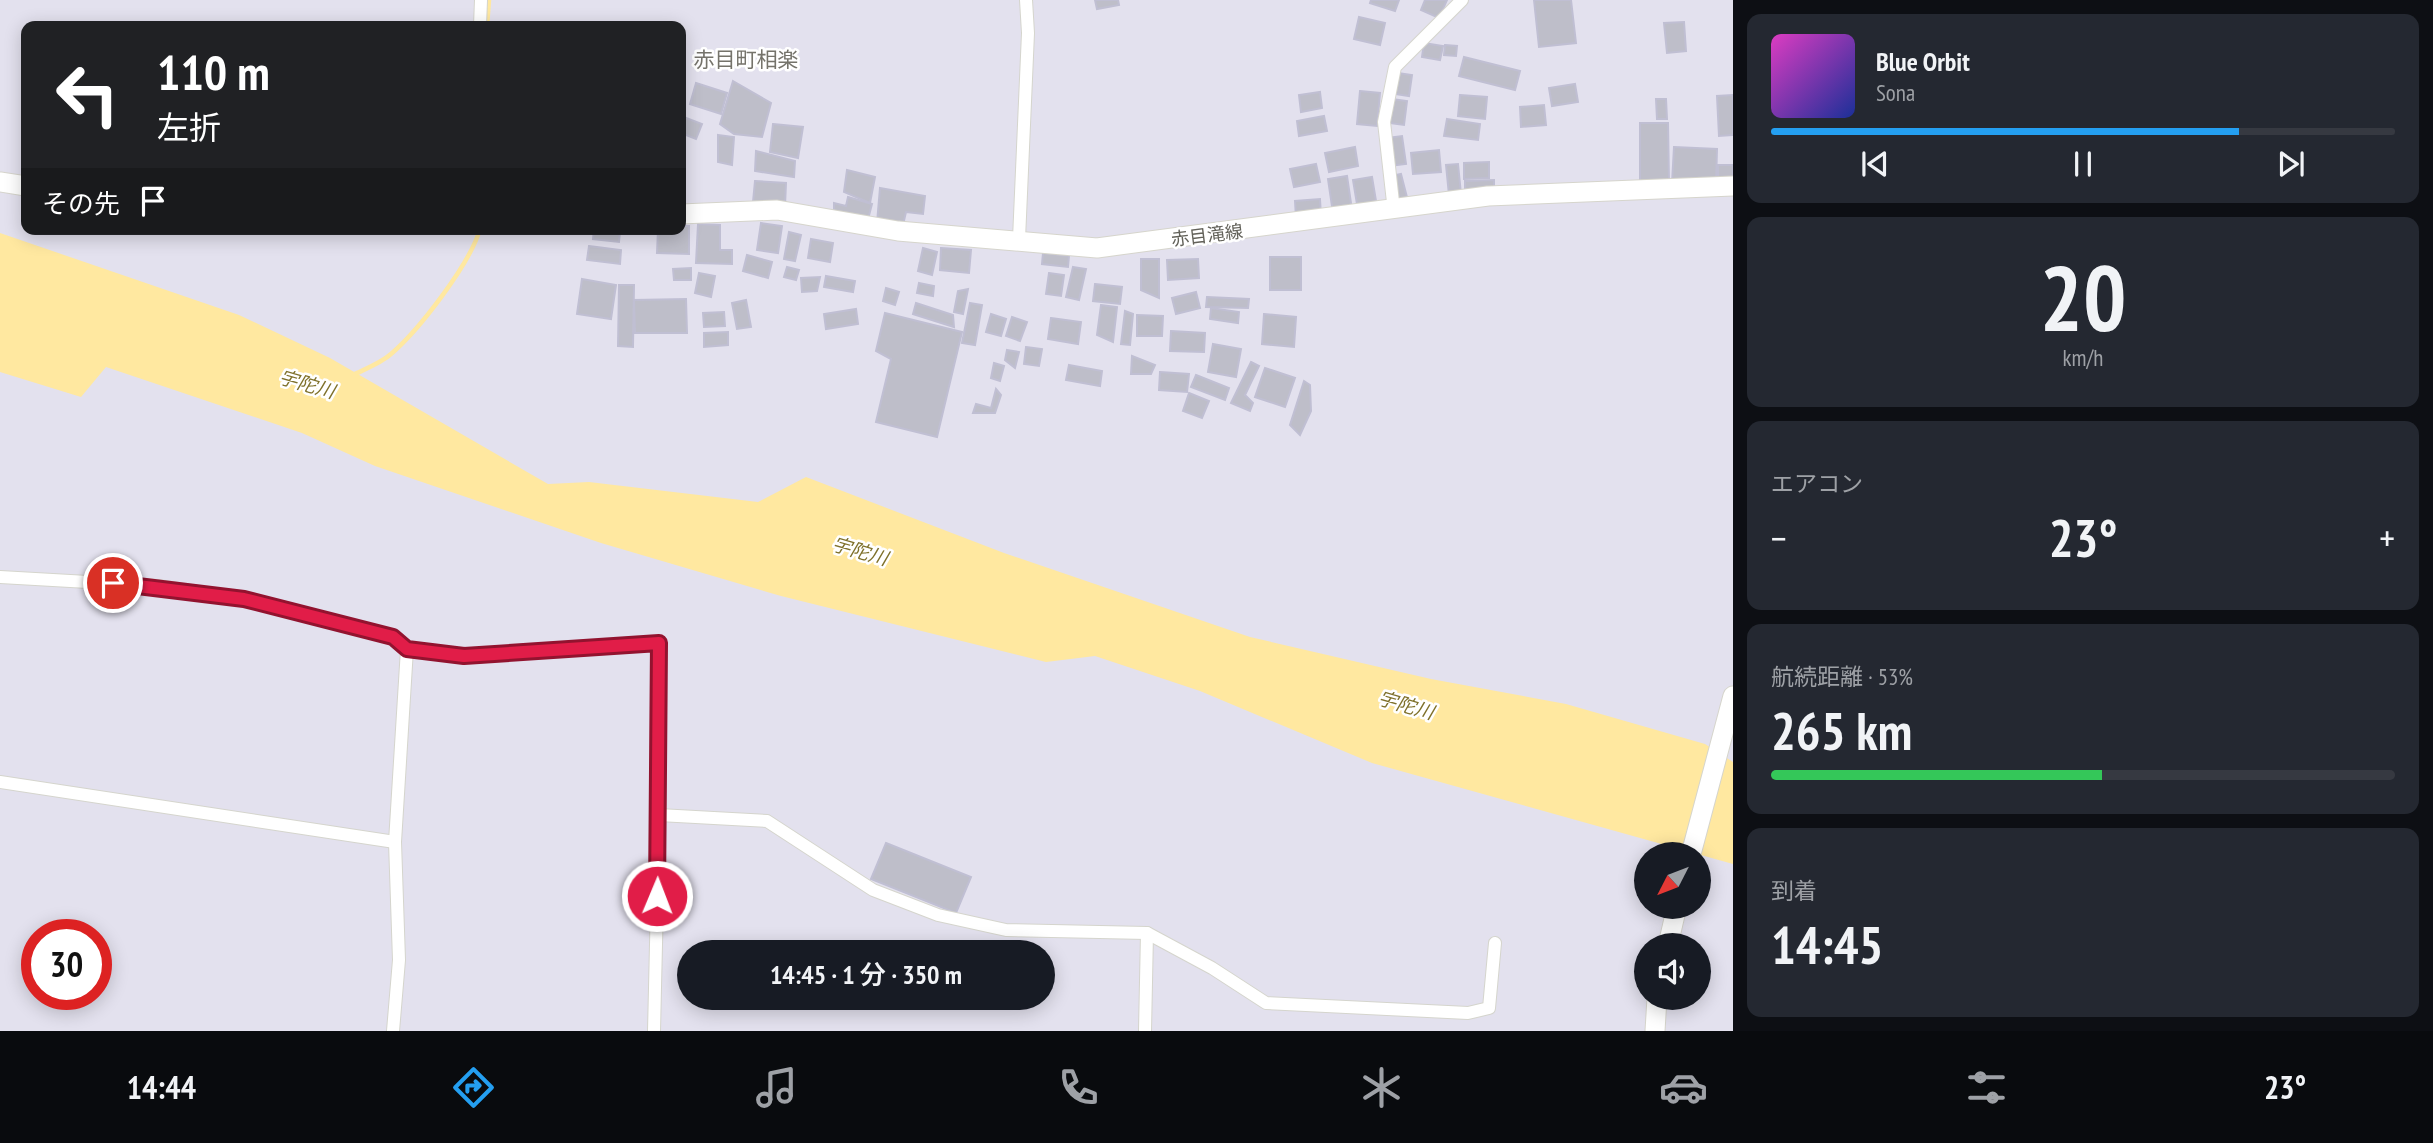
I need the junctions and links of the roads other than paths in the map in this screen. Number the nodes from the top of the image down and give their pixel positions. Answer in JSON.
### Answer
{"nodes":[{"id":1,"x":481,"y":0,"type":"edge"},
{"id":2,"x":1026,"y":0,"type":"edge"},
{"id":3,"x":1462,"y":0,"type":"edge"},
{"id":4,"x":480,"y":21,"type":"edge"},
{"id":5,"x":0,"y":182,"type":"edge"},
{"id":6,"x":21,"y":185,"type":"edge"},
{"id":7,"x":1733,"y":186,"type":"edge"},
{"id":8,"x":1394,"y":211,"type":"junction"},
{"id":9,"x":686,"y":214,"type":"edge"},
{"id":10,"x":1019,"y":240,"type":"junction"},
{"id":11,"x":0,"y":577,"type":"edge"},
{"id":12,"x":407,"y":649,"type":"junction"},
{"id":13,"x":1732,"y":699,"type":"edge"},
{"id":14,"x":0,"y":782,"type":"edge"},
{"id":15,"x":659,"y":815,"type":"junction"},
{"id":16,"x":395,"y":842,"type":"junction"},
{"id":17,"x":1694,"y":842,"type":"edge"},
{"id":18,"x":1147,"y":933,"type":"junction"},
{"id":19,"x":1495,"y":943,"type":"dead end"},
{"id":20,"x":1657,"y":1010,"type":"edge"},
{"id":21,"x":393,"y":1031,"type":"edge"},
{"id":22,"x":654,"y":1031,"type":"edge"},
{"id":23,"x":1145,"y":1031,"type":"edge"},
{"id":24,"x":1656,"y":1031,"type":"edge"}],
"edges":[{"from":1,"to":4,"type":"street"},
{"from":2,"to":10,"type":"street"},
{"from":3,"to":8,"type":"street"},
{"from":5,"to":6,"type":"main road"},
{"from":7,"to":8,"type":"main road","name":"赤目滝線"},
{"from":8,"to":10,"type":"main road","name":"赤目滝線"},
{"from":9,"to":10,"type":"main road","name":"赤目滝線"},
{"from":11,"to":12,"type":"street"},
{"from":12,"to":15,"type":"street"},
{"from":12,"to":16,"type":"street"},
{"from":13,"to":17,"type":"main road"},
{"from":14,"to":16,"type":"street"},
{"from":15,"to":18,"type":"street"},
{"from":15,"to":22,"type":"street"},
{"from":16,"to":21,"type":"street"},
{"from":18,"to":19,"type":"street"},
{"from":18,"to":23,"type":"street"},
{"from":20,"to":24,"type":"main road"}]}
